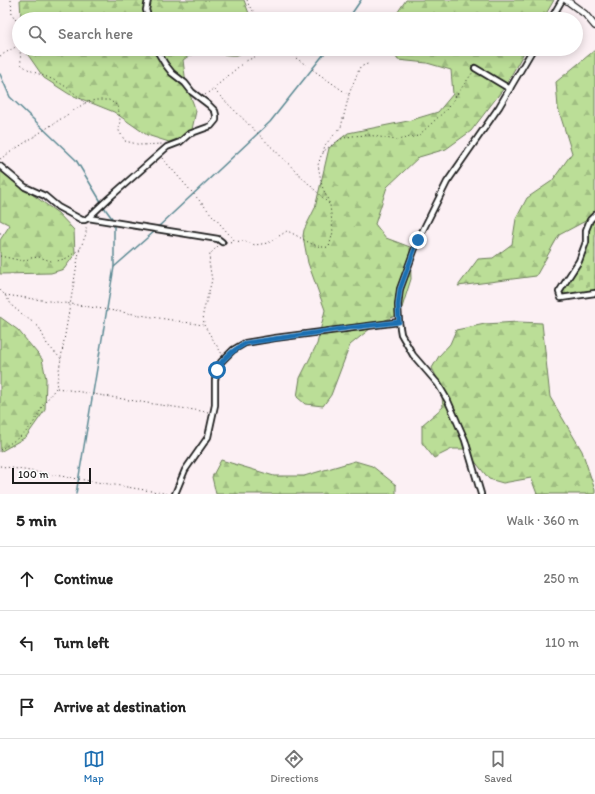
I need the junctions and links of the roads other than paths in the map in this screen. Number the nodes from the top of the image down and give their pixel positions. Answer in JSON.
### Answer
{"nodes":[{"id":1,"x":148,"y":0,"type":"edge"},
{"id":2,"x":562,"y":0,"type":"edge"},
{"id":3,"x":566,"y":0,"type":"edge"},
{"id":4,"x":147,"y":12,"type":"edge"},
{"id":5,"x":555,"y":12,"type":"edge"},
{"id":6,"x":582,"y":12,"type":"edge"},
{"id":7,"x":583,"y":13,"type":"edge"},
{"id":8,"x":595,"y":26,"type":"edge"},
{"id":9,"x":160,"y":56,"type":"edge"},
{"id":10,"x":530,"y":56,"type":"edge"},
{"id":11,"x":475,"y":68,"type":"road end"},
{"id":12,"x":510,"y":89,"type":"junction"},
{"id":13,"x":0,"y":166,"type":"edge"},
{"id":14,"x":595,"y":215,"type":"edge"},
{"id":15,"x":87,"y":219,"type":"junction"},
{"id":16,"x":222,"y":242,"type":"road end"},
{"id":17,"x":595,"y":293,"type":"edge"},
{"id":18,"x":399,"y":322,"type":"junction"},
{"id":19,"x":174,"y":494,"type":"edge"},
{"id":20,"x":482,"y":494,"type":"edge"}],
"edges":[{"from":1,"to":4,"type":"street"},
{"from":2,"to":5,"type":"street"},
{"from":3,"to":6,"type":"street"},
{"from":7,"to":8,"type":"street"},
{"from":9,"to":15,"type":"street"},
{"from":10,"to":12,"type":"street"},
{"from":11,"to":12,"type":"street"},
{"from":12,"to":18,"type":"street"},
{"from":13,"to":15,"type":"street"},
{"from":14,"to":17,"type":"street"},
{"from":15,"to":16,"type":"street"},
{"from":18,"to":19,"type":"street"},
{"from":18,"to":20,"type":"street"}]}
